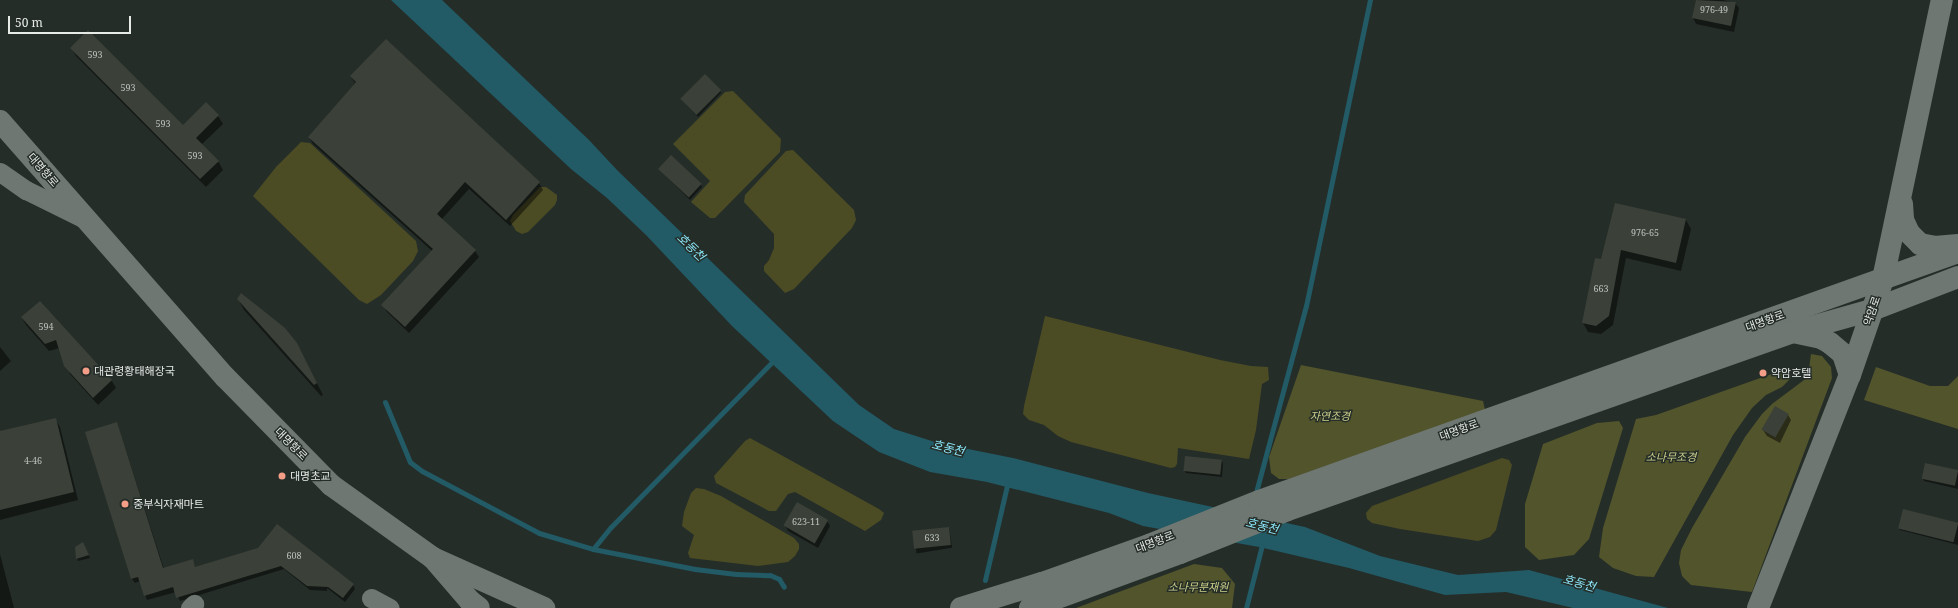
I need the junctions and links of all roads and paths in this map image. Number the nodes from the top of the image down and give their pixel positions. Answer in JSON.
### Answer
{"nodes":[{"id":1,"x":1942,"y":0,"type":"edge"},
{"id":2,"x":0,"y":121,"type":"edge"},
{"id":3,"x":0,"y":172,"type":"edge"},
{"id":4,"x":1902,"y":187,"type":"junction"},
{"id":5,"x":86,"y":219,"type":"junction"},
{"id":6,"x":1958,"y":245,"type":"edge"},
{"id":7,"x":1958,"y":252,"type":"edge"},
{"id":8,"x":1958,"y":277,"type":"edge"},
{"id":9,"x":1883,"y":279,"type":"junction"},
{"id":10,"x":1872,"y":310,"type":"junction"},
{"id":11,"x":1793,"y":332,"type":"junction"},
{"id":12,"x":1850,"y":375,"type":"junction"},
{"id":13,"x":433,"y":558,"type":"junction"},
{"id":14,"x":371,"y":598,"type":"dead end"},
{"id":15,"x":1759,"y":607,"type":"edge"},
{"id":16,"x":390,"y":608,"type":"edge"},
{"id":17,"x":479,"y":608,"type":"edge"},
{"id":18,"x":544,"y":608,"type":"edge"},
{"id":19,"x":961,"y":608,"type":"edge"},
{"id":20,"x":1030,"y":608,"type":"edge"}],
"edges":[{"from":1,"to":4,"type":"main road","name":"약암로"},
{"from":2,"to":5,"type":"main road","name":"대명항로"},
{"from":3,"to":5,"type":"street","name":"대명항로"},
{"from":4,"to":6,"type":"main road"},
{"from":4,"to":9,"type":"main road","name":"약암로"},
{"from":5,"to":13,"type":"main road","name":"대명항로"},
{"from":7,"to":9,"type":"main road","name":"대명항로"},
{"from":8,"to":10,"type":"main road","name":"대명항로"},
{"from":9,"to":10,"type":"main road","name":"약암로"},
{"from":9,"to":19,"type":"main road","name":"대명항로"},
{"from":10,"to":11,"type":"main road","name":"대명항로"},
{"from":10,"to":12,"type":"main road","name":"약암로"},
{"from":11,"to":12,"type":"main road"},
{"from":11,"to":20,"type":"main road","name":"대명항로"},
{"from":12,"to":15,"type":"main road","name":"약암로"},
{"from":13,"to":17,"type":"main road"},
{"from":13,"to":18,"type":"main road","name":"대명항로"},
{"from":14,"to":16,"type":"street"}]}
